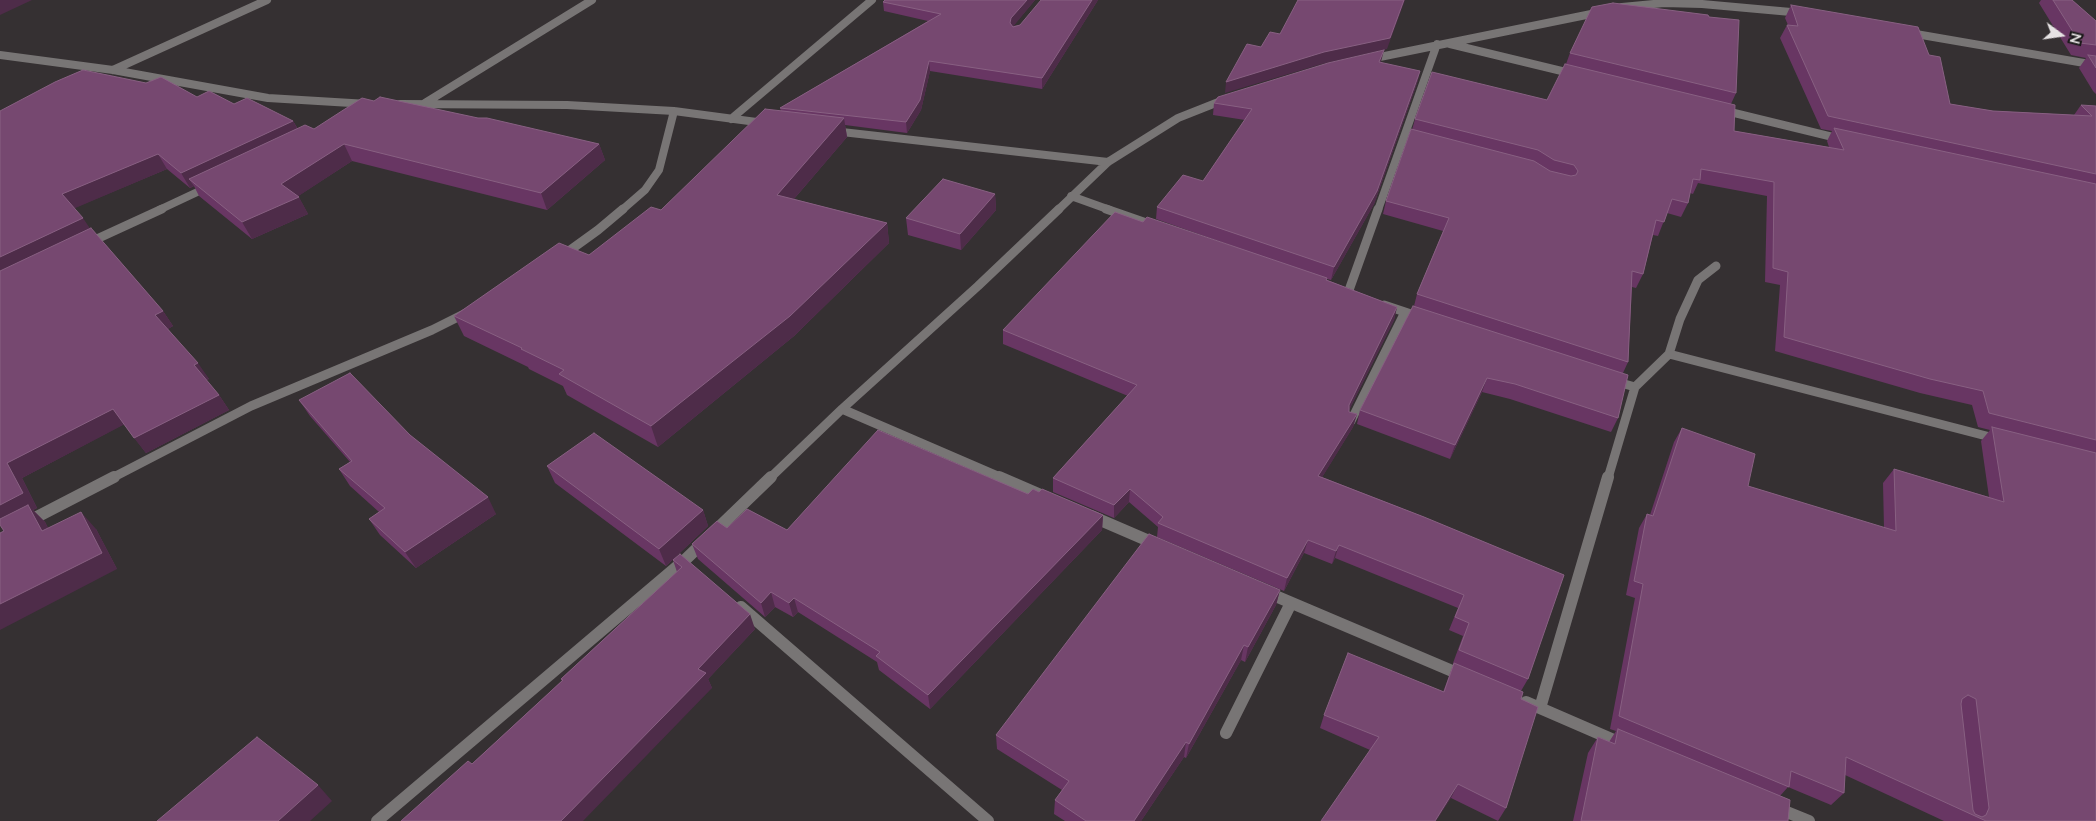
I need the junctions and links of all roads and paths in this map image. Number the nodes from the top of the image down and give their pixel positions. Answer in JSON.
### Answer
{"nodes":[{"id":1,"x":251,"y":0,"type":"edge"},
{"id":2,"x":592,"y":0,"type":"edge"},
{"id":3,"x":872,"y":0,"type":"edge"},
{"id":4,"x":264,"y":1,"type":"edge"},
{"id":5,"x":1664,"y":1,"type":"edge"},
{"id":6,"x":1814,"y":15,"type":"edge"},
{"id":7,"x":1901,"y":31,"type":"edge"},
{"id":8,"x":1442,"y":44,"type":"junction"},
{"id":9,"x":0,"y":55,"type":"edge"},
{"id":10,"x":1362,"y":61,"type":"edge"},
{"id":11,"x":2096,"y":65,"type":"edge"},
{"id":12,"x":113,"y":70,"type":"junction"},
{"id":13,"x":1581,"y":76,"type":"edge"},
{"id":14,"x":96,"y":77,"type":"edge"},
{"id":15,"x":1231,"y":98,"type":"edge"},
{"id":16,"x":425,"y":103,"type":"junction"},
{"id":17,"x":387,"y":105,"type":"edge"},
{"id":18,"x":1714,"y":108,"type":"edge"},
{"id":19,"x":674,"y":111,"type":"junction"},
{"id":20,"x":360,"y":114,"type":"edge"},
{"id":21,"x":731,"y":119,"type":"junction"},
{"id":22,"x":770,"y":124,"type":"edge"},
{"id":23,"x":829,"y":131,"type":"edge"},
{"id":24,"x":1848,"y":140,"type":"edge"},
{"id":25,"x":1108,"y":162,"type":"junction"},
{"id":26,"x":217,"y":182,"type":"edge"},
{"id":27,"x":1071,"y":196,"type":"junction"},
{"id":28,"x":1163,"y":228,"type":"edge"},
{"id":29,"x":76,"y":249,"type":"edge"},
{"id":30,"x":553,"y":263,"type":"edge"},
{"id":31,"x":1716,"y":266,"type":"dead end"},
{"id":32,"x":1347,"y":293,"type":"edge"},
{"id":33,"x":1372,"y":301,"type":"edge"},
{"id":34,"x":475,"y":308,"type":"edge"},
{"id":35,"x":1406,"y":312,"type":"junction"},
{"id":36,"x":1433,"y":321,"type":"edge"},
{"id":37,"x":1669,"y":354,"type":"junction"},
{"id":38,"x":1607,"y":378,"type":"edge"},
{"id":39,"x":1635,"y":387,"type":"junction"},
{"id":40,"x":842,"y":409,"type":"junction"},
{"id":41,"x":1351,"y":421,"type":"edge"},
{"id":42,"x":2011,"y":442,"type":"edge"},
{"id":43,"x":1053,"y":500,"type":"edge"},
{"id":44,"x":1081,"y":512,"type":"edge"},
{"id":45,"x":17,"y":527,"type":"edge"},
{"id":46,"x":1163,"y":548,"type":"edge"},
{"id":47,"x":1255,"y":587,"type":"edge"},
{"id":48,"x":731,"y":598,"type":"edge"},
{"id":49,"x":1292,"y":603,"type":"junction"},
{"id":50,"x":1476,"y":681,"type":"edge"},
{"id":51,"x":1512,"y":697,"type":"edge"},
{"id":52,"x":1540,"y":708,"type":"junction"},
{"id":53,"x":1226,"y":733,"type":"dead end"},
{"id":54,"x":1632,"y":748,"type":"edge"},
{"id":55,"x":1770,"y":806,"type":"edge"},
{"id":56,"x":377,"y":821,"type":"edge"},
{"id":57,"x":988,"y":821,"type":"edge"},
{"id":58,"x":1809,"y":821,"type":"edge"}],
"edges":[{"from":1,"to":4,"type":"street"},
{"from":2,"to":16,"type":"street"},
{"from":3,"to":21,"type":"street"},
{"from":4,"to":12,"type":"street"},
{"from":5,"to":6,"type":"street"},
{"from":5,"to":8,"type":"street"},
{"from":7,"to":11,"type":"street"},
{"from":8,"to":10,"type":"street"},
{"from":8,"to":13,"type":"street"},
{"from":8,"to":32,"type":"street"},
{"from":9,"to":12,"type":"street"},
{"from":12,"to":14,"type":"street"},
{"from":12,"to":20,"type":"street"},
{"from":15,"to":25,"type":"street"},
{"from":16,"to":17,"type":"street"},
{"from":16,"to":19,"type":"street"},
{"from":18,"to":24,"type":"street"},
{"from":19,"to":21,"type":"street"},
{"from":19,"to":30,"type":"street"},
{"from":21,"to":22,"type":"street"},
{"from":23,"to":25,"type":"street"},
{"from":25,"to":27,"type":"street"},
{"from":26,"to":29,"type":"street"},
{"from":27,"to":28,"type":"street"},
{"from":27,"to":40,"type":"street"},
{"from":31,"to":37,"type":"street"},
{"from":33,"to":35,"type":"street"},
{"from":34,"to":45,"type":"street"},
{"from":35,"to":36,"type":"street"},
{"from":35,"to":41,"type":"street"},
{"from":37,"to":39,"type":"street"},
{"from":37,"to":42,"type":"street"},
{"from":38,"to":39,"type":"street"},
{"from":39,"to":52,"type":"street"},
{"from":40,"to":43,"type":"street"},
{"from":40,"to":56,"type":"street"},
{"from":44,"to":46,"type":"street"},
{"from":47,"to":49,"type":"street"},
{"from":48,"to":57,"type":"street"},
{"from":49,"to":50,"type":"street"},
{"from":49,"to":53,"type":"street"},
{"from":51,"to":52,"type":"street"},
{"from":52,"to":54,"type":"street"},
{"from":55,"to":58,"type":"street"}]}
